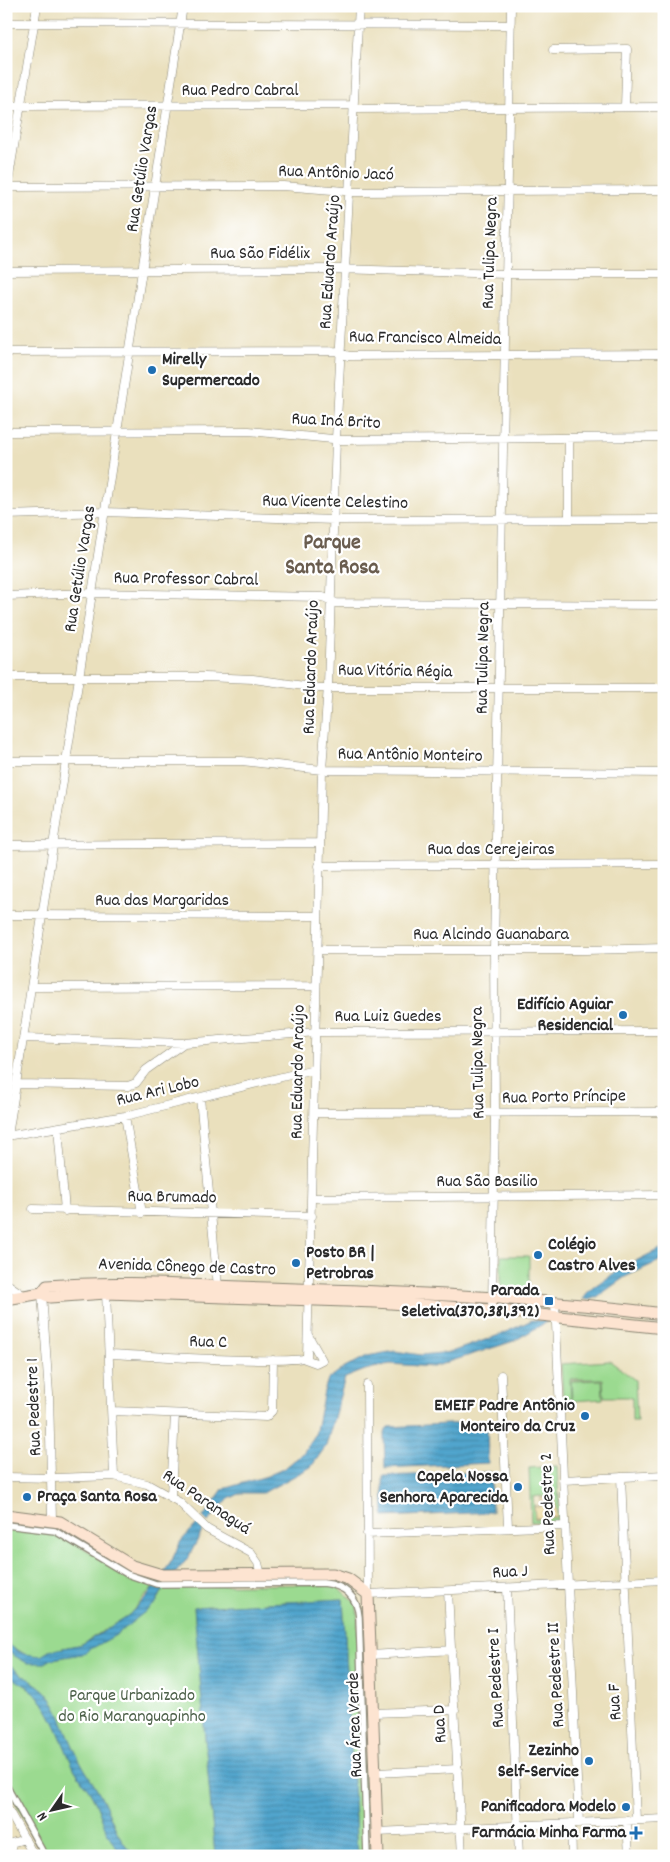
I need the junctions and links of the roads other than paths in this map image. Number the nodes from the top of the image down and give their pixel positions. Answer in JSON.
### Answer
{"nodes":[{"id":1,"x":37,"y":6,"type":"edge"},
{"id":2,"x":183,"y":6,"type":"edge"},
{"id":3,"x":359,"y":6,"type":"edge"},
{"id":4,"x":511,"y":6,"type":"edge"},
{"id":5,"x":6,"y":23,"type":"edge"},
{"id":6,"x":34,"y":23,"type":"junction"},
{"id":7,"x":180,"y":24,"type":"junction"},
{"id":8,"x":511,"y":24,"type":"junction"},
{"id":9,"x":358,"y":25,"type":"junction"},
{"id":10,"x":553,"y":50,"type":"dead end"},
{"id":11,"x":6,"y":106,"type":"edge"},
{"id":12,"x":20,"y":106,"type":"junction"},
{"id":13,"x":168,"y":106,"type":"junction"},
{"id":14,"x":624,"y":106,"type":"junction"},
{"id":15,"x":354,"y":107,"type":"junction"},
{"id":16,"x":664,"y":107,"type":"edge"},
{"id":17,"x":510,"y":108,"type":"junction"},
{"id":18,"x":155,"y":188,"type":"junction"},
{"id":19,"x":7,"y":190,"type":"edge"},
{"id":20,"x":508,"y":190,"type":"junction"},
{"id":21,"x":664,"y":190,"type":"edge"},
{"id":22,"x":351,"y":192,"type":"junction"},
{"id":23,"x":143,"y":270,"type":"junction"},
{"id":24,"x":346,"y":270,"type":"junction"},
{"id":25,"x":6,"y":271,"type":"edge"},
{"id":26,"x":505,"y":274,"type":"junction"},
{"id":27,"x":664,"y":274,"type":"edge"},
{"id":28,"x":129,"y":350,"type":"junction"},
{"id":29,"x":6,"y":352,"type":"edge"},
{"id":30,"x":341,"y":353,"type":"junction"},
{"id":31,"x":664,"y":354,"type":"edge"},
{"id":32,"x":504,"y":355,"type":"junction"},
{"id":33,"x":118,"y":430,"type":"junction"},
{"id":34,"x":6,"y":432,"type":"edge"},
{"id":35,"x":664,"y":437,"type":"edge"},
{"id":36,"x":569,"y":438,"type":"junction"},
{"id":37,"x":336,"y":439,"type":"junction"},
{"id":38,"x":503,"y":439,"type":"junction"},
{"id":39,"x":105,"y":512,"type":"junction"},
{"id":40,"x":6,"y":514,"type":"edge"},
{"id":41,"x":501,"y":519,"type":"junction"},
{"id":42,"x":569,"y":519,"type":"junction"},
{"id":43,"x":664,"y":519,"type":"edge"},
{"id":44,"x":334,"y":520,"type":"junction"},
{"id":45,"x":91,"y":594,"type":"junction"},
{"id":46,"x":6,"y":596,"type":"edge"},
{"id":47,"x":329,"y":598,"type":"junction"},
{"id":48,"x":500,"y":605,"type":"junction"},
{"id":49,"x":664,"y":605,"type":"edge"},
{"id":50,"x":6,"y":677,"type":"edge"},
{"id":51,"x":80,"y":677,"type":"junction"},
{"id":52,"x":328,"y":686,"type":"junction"},
{"id":53,"x":664,"y":688,"type":"edge"},
{"id":54,"x":499,"y":689,"type":"junction"},
{"id":55,"x":66,"y":760,"type":"junction"},
{"id":56,"x":6,"y":761,"type":"edge"},
{"id":57,"x":322,"y":770,"type":"junction"},
{"id":58,"x":497,"y":772,"type":"junction"},
{"id":59,"x":664,"y":773,"type":"edge"},
{"id":60,"x":320,"y":843,"type":"junction"},
{"id":61,"x":6,"y":844,"type":"edge"},
{"id":62,"x":54,"y":845,"type":"junction"},
{"id":63,"x":664,"y":864,"type":"edge"},
{"id":64,"x":319,"y":866,"type":"junction"},
{"id":65,"x":496,"y":866,"type":"junction"},
{"id":66,"x":6,"y":915,"type":"edge"},
{"id":67,"x":42,"y":915,"type":"junction"},
{"id":68,"x":318,"y":916,"type":"junction"},
{"id":69,"x":664,"y":948,"type":"edge"},
{"id":70,"x":494,"y":949,"type":"junction"},
{"id":71,"x":318,"y":950,"type":"junction"},
{"id":72,"x":316,"y":986,"type":"junction"},
{"id":73,"x":31,"y":987,"type":"junction"},
{"id":74,"x":494,"y":1031,"type":"junction"},
{"id":75,"x":664,"y":1031,"type":"edge"},
{"id":76,"x":316,"y":1032,"type":"junction"},
{"id":77,"x":24,"y":1038,"type":"junction"},
{"id":78,"x":184,"y":1043,"type":"junction"},
{"id":79,"x":314,"y":1069,"type":"junction"},
{"id":80,"x":16,"y":1084,"type":"junction"},
{"id":81,"x":200,"y":1098,"type":"junction"},
{"id":82,"x":664,"y":1112,"type":"edge"},
{"id":83,"x":314,"y":1113,"type":"junction"},
{"id":84,"x":495,"y":1114,"type":"junction"},
{"id":85,"x":126,"y":1116,"type":"junction"},
{"id":86,"x":58,"y":1128,"type":"junction"},
{"id":87,"x":7,"y":1136,"type":"edge"},
{"id":88,"x":664,"y":1195,"type":"edge"},
{"id":89,"x":494,"y":1197,"type":"junction"},
{"id":90,"x":311,"y":1198,"type":"junction"},
{"id":91,"x":33,"y":1209,"type":"dead end"},
{"id":92,"x":65,"y":1211,"type":"junction"},
{"id":93,"x":142,"y":1213,"type":"junction"},
{"id":94,"x":211,"y":1213,"type":"junction"},
{"id":95,"x":312,"y":1216,"type":"junction"},
{"id":96,"x":6,"y":1283,"type":"edge"},
{"id":97,"x":218,"y":1287,"type":"junction"},
{"id":98,"x":106,"y":1288,"type":"junction"},
{"id":99,"x":205,"y":1292,"type":"junction"},
{"id":100,"x":42,"y":1293,"type":"junction"},
{"id":101,"x":309,"y":1294,"type":"junction"},
{"id":102,"x":23,"y":1295,"type":"junction"},
{"id":103,"x":493,"y":1297,"type":"junction"},
{"id":104,"x":6,"y":1299,"type":"edge"},
{"id":105,"x":555,"y":1302,"type":"junction"},
{"id":106,"x":492,"y":1310,"type":"junction"},
{"id":107,"x":664,"y":1314,"type":"edge"},
{"id":108,"x":557,"y":1317,"type":"junction"},
{"id":109,"x":664,"y":1328,"type":"edge"},
{"id":110,"x":308,"y":1335,"type":"junction"},
{"id":111,"x":109,"y":1354,"type":"junction"},
{"id":112,"x":305,"y":1359,"type":"junction"},
{"id":113,"x":273,"y":1360,"type":"junction"},
{"id":114,"x":501,"y":1375,"type":"dead end"},
{"id":115,"x":367,"y":1385,"type":"dead end"},
{"id":116,"x":112,"y":1411,"type":"junction"},
{"id":117,"x":175,"y":1414,"type":"junction"},
{"id":118,"x":664,"y":1474,"type":"edge"},
{"id":119,"x":114,"y":1476,"type":"junction"},
{"id":120,"x":6,"y":1477,"type":"edge"},
{"id":121,"x":621,"y":1477,"type":"junction"},
{"id":122,"x":53,"y":1478,"type":"junction"},
{"id":123,"x":563,"y":1480,"type":"junction"},
{"id":124,"x":171,"y":1496,"type":"junction"},
{"id":125,"x":6,"y":1515,"type":"edge"},
{"id":126,"x":52,"y":1520,"type":"junction"},
{"id":127,"x":6,"y":1525,"type":"edge"},
{"id":128,"x":564,"y":1526,"type":"junction"},
{"id":129,"x":508,"y":1528,"type":"junction"},
{"id":130,"x":367,"y":1534,"type":"junction"},
{"id":131,"x":261,"y":1575,"type":"junction"},
{"id":132,"x":164,"y":1580,"type":"junction"},
{"id":133,"x":664,"y":1580,"type":"edge"},
{"id":134,"x":625,"y":1582,"type":"junction"},
{"id":135,"x":567,"y":1585,"type":"junction"},
{"id":136,"x":508,"y":1588,"type":"junction"},
{"id":137,"x":448,"y":1591,"type":"junction"},
{"id":138,"x":368,"y":1594,"type":"junction"},
{"id":139,"x":452,"y":1650,"type":"junction"},
{"id":140,"x":371,"y":1655,"type":"junction"},
{"id":141,"x":455,"y":1710,"type":"junction"},
{"id":142,"x":373,"y":1713,"type":"junction"},
{"id":143,"x":458,"y":1769,"type":"junction"},
{"id":144,"x":376,"y":1773,"type":"junction"},
{"id":145,"x":6,"y":1785,"type":"edge"},
{"id":146,"x":6,"y":1806,"type":"edge"},
{"id":147,"x":664,"y":1818,"type":"edge"},
{"id":148,"x":627,"y":1820,"type":"junction"},
{"id":149,"x":636,"y":1820,"type":"junction"},
{"id":150,"x":575,"y":1823,"type":"junction"},
{"id":151,"x":518,"y":1826,"type":"junction"},
{"id":152,"x":462,"y":1827,"type":"junction"},
{"id":153,"x":377,"y":1832,"type":"junction"},
{"id":154,"x":24,"y":1839,"type":"junction"},
{"id":155,"x":8,"y":1844,"type":"edge"},
{"id":156,"x":12,"y":1856,"type":"edge"},
{"id":157,"x":34,"y":1856,"type":"edge"},
{"id":158,"x":45,"y":1856,"type":"edge"},
{"id":159,"x":367,"y":1856,"type":"edge"},
{"id":160,"x":378,"y":1856,"type":"edge"},
{"id":161,"x":462,"y":1856,"type":"edge"},
{"id":162,"x":519,"y":1856,"type":"edge"},
{"id":163,"x":572,"y":1856,"type":"edge"},
{"id":164,"x":629,"y":1856,"type":"edge"}],
"edges":[{"from":1,"to":6,"type":"street"},
{"from":2,"to":7,"type":"street","name":"Rua Getúlio Vargas"},
{"from":3,"to":9,"type":"street","name":"Rua Eduardo Araújo"},
{"from":4,"to":8,"type":"street","name":"Rua Tulipa Negra"},
{"from":5,"to":6,"type":"street"},
{"from":6,"to":7,"type":"street"},
{"from":6,"to":12,"type":"street"},
{"from":7,"to":9,"type":"street"},
{"from":7,"to":13,"type":"street","name":"Rua Getúlio Vargas"},
{"from":8,"to":9,"type":"street"},
{"from":8,"to":17,"type":"street","name":"Rua Tulipa Negra"},
{"from":9,"to":15,"type":"street","name":"Rua Eduardo Araújo"},
{"from":10,"to":14,"type":"street"},
{"from":11,"to":12,"type":"street","name":"Rua Pedro Cabral"},
{"from":12,"to":13,"type":"street","name":"Rua Pedro Cabral"},
{"from":12,"to":19,"type":"street"},
{"from":13,"to":15,"type":"street","name":"Rua Pedro Cabral"},
{"from":13,"to":18,"type":"street","name":"Rua Getúlio Vargas"},
{"from":14,"to":16,"type":"street","name":"Rua Pedro Cabral"},
{"from":14,"to":17,"type":"street","name":"Rua Pedro Cabral"},
{"from":15,"to":17,"type":"street","name":"Rua Pedro Cabral"},
{"from":15,"to":22,"type":"street","name":"Rua Eduardo Araújo"},
{"from":17,"to":20,"type":"street","name":"Rua Tulipa Negra"},
{"from":18,"to":19,"type":"street","name":"Rua Antônio Jacó"},
{"from":18,"to":22,"type":"street","name":"Rua Antônio Jacó"},
{"from":18,"to":23,"type":"street","name":"Rua Getúlio Vargas"},
{"from":20,"to":21,"type":"street","name":"Rua Antônio Jacó"},
{"from":20,"to":22,"type":"street","name":"Rua Antônio Jacó"},
{"from":20,"to":26,"type":"street","name":"Rua Tulipa Negra"},
{"from":22,"to":24,"type":"street","name":"Rua Eduardo Araújo"},
{"from":23,"to":24,"type":"street","name":"Rua São Fidélix"},
{"from":23,"to":25,"type":"street","name":"Rua São Fidélix"},
{"from":23,"to":28,"type":"street","name":"Rua Getúlio Vargas"},
{"from":24,"to":26,"type":"street","name":"Rua São Fidélix"},
{"from":24,"to":30,"type":"street","name":"Rua Eduardo Araújo"},
{"from":26,"to":27,"type":"street","name":"Rua São Fidélix"},
{"from":26,"to":32,"type":"street","name":"Rua Tulipa Negra"},
{"from":28,"to":29,"type":"street","name":"Rua Francisco Almeida"},
{"from":28,"to":30,"type":"street","name":"Rua Francisco Almeida"},
{"from":28,"to":33,"type":"street","name":"Rua Getúlio Vargas"},
{"from":30,"to":32,"type":"street","name":"Rua Francisco Almeida"},
{"from":30,"to":37,"type":"street","name":"Rua Eduardo Araújo"},
{"from":31,"to":32,"type":"street","name":"Rua Francisco Almeida"},
{"from":32,"to":38,"type":"street","name":"Rua Tulipa Negra"},
{"from":33,"to":34,"type":"street","name":"Rua Iná Brito"},
{"from":33,"to":37,"type":"street","name":"Rua Iná Brito"},
{"from":33,"to":39,"type":"street","name":"Rua Getúlio Vargas"},
{"from":35,"to":36,"type":"street","name":"Rua Iná Brito"},
{"from":36,"to":38,"type":"street","name":"Rua Iná Brito"},
{"from":36,"to":42,"type":"street"},
{"from":37,"to":38,"type":"street","name":"Rua Iná Brito"},
{"from":37,"to":44,"type":"street","name":"Rua Eduardo Araújo"},
{"from":38,"to":41,"type":"street","name":"Rua Tulipa Negra"},
{"from":39,"to":40,"type":"street","name":"Rua Vicente Celestino"},
{"from":39,"to":44,"type":"street","name":"Rua Vicente Celestino"},
{"from":39,"to":45,"type":"street","name":"Rua Getúlio Vargas"},
{"from":41,"to":42,"type":"street","name":"Rua Vicente Celestino"},
{"from":41,"to":44,"type":"street","name":"Rua Vicente Celestino"},
{"from":41,"to":48,"type":"street","name":"Rua Tulipa Negra"},
{"from":42,"to":43,"type":"street","name":"Rua Vicente Celestino"},
{"from":44,"to":47,"type":"street","name":"Rua Eduardo Araújo"},
{"from":45,"to":46,"type":"street","name":"Rua Professor Cabral"},
{"from":45,"to":47,"type":"street","name":"Rua Professor Cabral"},
{"from":45,"to":51,"type":"street","name":"Rua Getúlio Vargas"},
{"from":47,"to":48,"type":"street","name":"Rua Professor Cabral"},
{"from":47,"to":52,"type":"street","name":"Rua Eduardo Araújo"},
{"from":48,"to":49,"type":"street","name":"Rua Professor Cabral"},
{"from":48,"to":54,"type":"street","name":"Rua Tulipa Negra"},
{"from":50,"to":51,"type":"street","name":"Rua Vitória Régia"},
{"from":51,"to":52,"type":"street","name":"Rua Vitória Régia"},
{"from":51,"to":55,"type":"street","name":"Rua Getúlio Vargas"},
{"from":52,"to":54,"type":"street","name":"Rua Vitória Régia"},
{"from":52,"to":57,"type":"street","name":"Rua Eduardo Araújo"},
{"from":53,"to":54,"type":"street","name":"Rua Vitória Régia"},
{"from":54,"to":58,"type":"street","name":"Rua Tulipa Negra"},
{"from":55,"to":56,"type":"street","name":"Rua Antônio Monteiro"},
{"from":55,"to":57,"type":"street","name":"Rua Antônio Monteiro"},
{"from":55,"to":62,"type":"street","name":"Rua Getúlio Vargas"},
{"from":57,"to":58,"type":"street","name":"Rua Antônio Monteiro"},
{"from":57,"to":60,"type":"street","name":"Rua Eduardo Araújo"},
{"from":58,"to":59,"type":"street","name":"Rua Antônio Monteiro"},
{"from":58,"to":65,"type":"street","name":"Rua Tulipa Negra"},
{"from":60,"to":62,"type":"street"},
{"from":60,"to":64,"type":"street","name":"Rua Eduardo Araújo"},
{"from":61,"to":62,"type":"street"},
{"from":62,"to":67,"type":"street","name":"Rua Getúlio Vargas"},
{"from":63,"to":65,"type":"street","name":"Rua das Cerejeiras"},
{"from":64,"to":65,"type":"street","name":"Rua das Cerejeiras"},
{"from":64,"to":68,"type":"street","name":"Rua Eduardo Araújo"},
{"from":65,"to":70,"type":"street","name":"Rua Tulipa Negra"},
{"from":66,"to":67,"type":"street","name":"Rua das Margaridas"},
{"from":67,"to":68,"type":"street","name":"Rua das Margaridas"},
{"from":67,"to":73,"type":"street","name":"Rua Getúlio Vargas"},
{"from":68,"to":71,"type":"street","name":"Rua Eduardo Araújo"},
{"from":69,"to":70,"type":"street","name":"Rua Alcindo Guanabara"},
{"from":70,"to":71,"type":"street","name":"Rua Alcindo Guanabara"},
{"from":70,"to":74,"type":"street","name":"Rua Tulipa Negra"},
{"from":71,"to":72,"type":"street","name":"Rua Eduardo Araújo"},
{"from":72,"to":73,"type":"street"},
{"from":72,"to":76,"type":"street","name":"Rua Eduardo Araújo"},
{"from":73,"to":77,"type":"street","name":"Rua Getúlio Vargas"},
{"from":74,"to":75,"type":"street","name":"Rua Luiz Guedes"},
{"from":74,"to":76,"type":"street","name":"Rua Luiz Guedes"},
{"from":74,"to":84,"type":"street","name":"Rua Tulipa Negra"},
{"from":76,"to":78,"type":"street","name":"Rua Luiz Guedes"},
{"from":76,"to":79,"type":"street","name":"Rua Eduardo Araújo"},
{"from":77,"to":78,"type":"street","name":"Rua Luiz Guedes"},
{"from":77,"to":80,"type":"street","name":"Rua Getúlio Vargas"},
{"from":78,"to":80,"type":"street"},
{"from":79,"to":81,"type":"street","name":"Rua Ari Lobo"},
{"from":79,"to":83,"type":"street","name":"Rua Eduardo Araújo"},
{"from":80,"to":87,"type":"street","name":"Rua Getúlio Vargas"},
{"from":81,"to":85,"type":"street","name":"Rua Ari Lobo"},
{"from":81,"to":94,"type":"street"},
{"from":82,"to":84,"type":"street","name":"Rua Porto Príncipe"},
{"from":83,"to":84,"type":"street","name":"Rua Porto Príncipe"},
{"from":83,"to":90,"type":"street","name":"Rua Eduardo Araújo"},
{"from":84,"to":89,"type":"street","name":"Rua Tulipa Negra"},
{"from":85,"to":86,"type":"street","name":"Rua Ari Lobo"},
{"from":85,"to":93,"type":"street"},
{"from":86,"to":87,"type":"street","name":"Rua Ari Lobo"},
{"from":86,"to":92,"type":"street"},
{"from":88,"to":89,"type":"street","name":"Rua São Basilio"},
{"from":89,"to":90,"type":"street","name":"Rua São Basilio"},
{"from":89,"to":103,"type":"street","name":"Rua Tulipa Negra"},
{"from":90,"to":95,"type":"street","name":"Rua Eduardo Araújo"},
{"from":91,"to":92,"type":"street","name":"Rua Brumado"},
{"from":92,"to":93,"type":"street","name":"Rua Brumado"},
{"from":93,"to":94,"type":"street","name":"Rua Brumado"},
{"from":94,"to":95,"type":"street","name":"Rua Brumado"},
{"from":94,"to":97,"type":"street"},
{"from":95,"to":101,"type":"street","name":"Rua Eduardo Araújo"},
{"from":96,"to":102,"type":"street"},
{"from":97,"to":99,"type":"main road","name":"Avenida Cônego de Castro"},
{"from":97,"to":101,"type":"main road","name":"Avenida Cônego de Castro"},
{"from":98,"to":99,"type":"main road","name":"Avenida Cônego de Castro"},
{"from":98,"to":100,"type":"main road","name":"Avenida Cônego de Castro"},
{"from":98,"to":111,"type":"street"},
{"from":99,"to":101,"type":"main road","name":"Avenida Cônego de Castro"},
{"from":100,"to":102,"type":"main road","name":"Avenida Cônego de Castro"},
{"from":100,"to":122,"type":"street","name":"Rua Pedestre 1"},
{"from":101,"to":103,"type":"main road","name":"Avenida Cônego de Castro"},
{"from":101,"to":106,"type":"main road","name":"Avenida Cônego de Castro"},
{"from":101,"to":110,"type":"street","name":"Rua Eduardo Araújo"},
{"from":102,"to":104,"type":"main road","name":"Avenida Cônego de Castro"},
{"from":103,"to":105,"type":"main road","name":"Avenida Cônego de Castro"},
{"from":103,"to":106,"type":"street","name":"Rua Tulipa Negra"},
{"from":105,"to":107,"type":"main road","name":"Avenida Cônego de Castro"},
{"from":105,"to":108,"type":"street","name":"Rua Pedestre 2"},
{"from":106,"to":108,"type":"main road","name":"Avenida Cônego de Castro"},
{"from":108,"to":109,"type":"main road","name":"Avenida Cônego de Castro"},
{"from":108,"to":123,"type":"street","name":"Rua Pedestre 2"},
{"from":110,"to":112,"type":"street","name":"Rua Eduardo Araújo"},
{"from":110,"to":112,"type":"street","name":"Rua C"},
{"from":111,"to":113,"type":"street","name":"Rua C"},
{"from":111,"to":116,"type":"street"},
{"from":112,"to":113,"type":"street","name":"Rua C"},
{"from":113,"to":117,"type":"street"},
{"from":114,"to":129,"type":"street"},
{"from":115,"to":130,"type":"street","name":"Rua Área Verde"},
{"from":116,"to":117,"type":"street"},
{"from":116,"to":119,"type":"street"},
{"from":117,"to":124,"type":"street"},
{"from":118,"to":121,"type":"street"},
{"from":119,"to":122,"type":"street","name":"Rua Paranaguá"},
{"from":119,"to":124,"type":"street","name":"Rua Paranaguá"},
{"from":120,"to":122,"type":"street","name":"Rua Paranaguá"},
{"from":121,"to":123,"type":"street"},
{"from":121,"to":134,"type":"street","name":"Rua F"},
{"from":122,"to":126,"type":"street","name":"Rua Pedestre 1"},
{"from":123,"to":128,"type":"street","name":"Rua Pedestre 2"},
{"from":124,"to":131,"type":"street","name":"Rua Paranaguá"},
{"from":125,"to":126,"type":"main road"},
{"from":126,"to":132,"type":"main road"},
{"from":127,"to":132,"type":"street"},
{"from":128,"to":129,"type":"street"},
{"from":128,"to":135,"type":"street","name":"Rua Pedestre 2"},
{"from":129,"to":130,"type":"street"},
{"from":130,"to":138,"type":"street","name":"Rua Área Verde"},
{"from":131,"to":132,"type":"main road"},
{"from":131,"to":138,"type":"main road"},
{"from":132,"to":159,"type":"street"},
{"from":133,"to":134,"type":"street","name":"Rua J"},
{"from":134,"to":135,"type":"street","name":"Rua J"},
{"from":134,"to":149,"type":"street","name":"Rua F"},
{"from":135,"to":136,"type":"street","name":"Rua J"},
{"from":135,"to":150,"type":"street","name":"Rua Pedestre II"},
{"from":136,"to":137,"type":"street","name":"Rua J"},
{"from":136,"to":151,"type":"street","name":"Rua Pedestre I"},
{"from":137,"to":138,"type":"street"},
{"from":137,"to":139,"type":"street","name":"Rua D"},
{"from":138,"to":140,"type":"main road","name":"Rua Área Verde"},
{"from":139,"to":140,"type":"street"},
{"from":139,"to":141,"type":"street","name":"Rua D"},
{"from":140,"to":142,"type":"main road","name":"Rua Área Verde"},
{"from":141,"to":142,"type":"street"},
{"from":141,"to":143,"type":"street","name":"Rua D"},
{"from":142,"to":144,"type":"main road","name":"Rua Área Verde"},
{"from":143,"to":144,"type":"street"},
{"from":143,"to":152,"type":"street","name":"Rua D"},
{"from":144,"to":153,"type":"main road","name":"Rua Área Verde"},
{"from":145,"to":158,"type":"street"},
{"from":146,"to":154,"type":"street"},
{"from":147,"to":149,"type":"street"},
{"from":148,"to":149,"type":"street"},
{"from":148,"to":150,"type":"street"},
{"from":148,"to":164,"type":"street"},
{"from":150,"to":151,"type":"street"},
{"from":150,"to":163,"type":"street","name":"Rua Pedestre II"},
{"from":151,"to":152,"type":"street"},
{"from":151,"to":162,"type":"street","name":"Rua Pedestre I"},
{"from":152,"to":153,"type":"street"},
{"from":152,"to":161,"type":"street","name":"Rua D"},
{"from":153,"to":160,"type":"main road","name":"Rua Área Verde"},
{"from":154,"to":155,"type":"street"},
{"from":154,"to":157,"type":"street"},
{"from":155,"to":156,"type":"street"}]}
